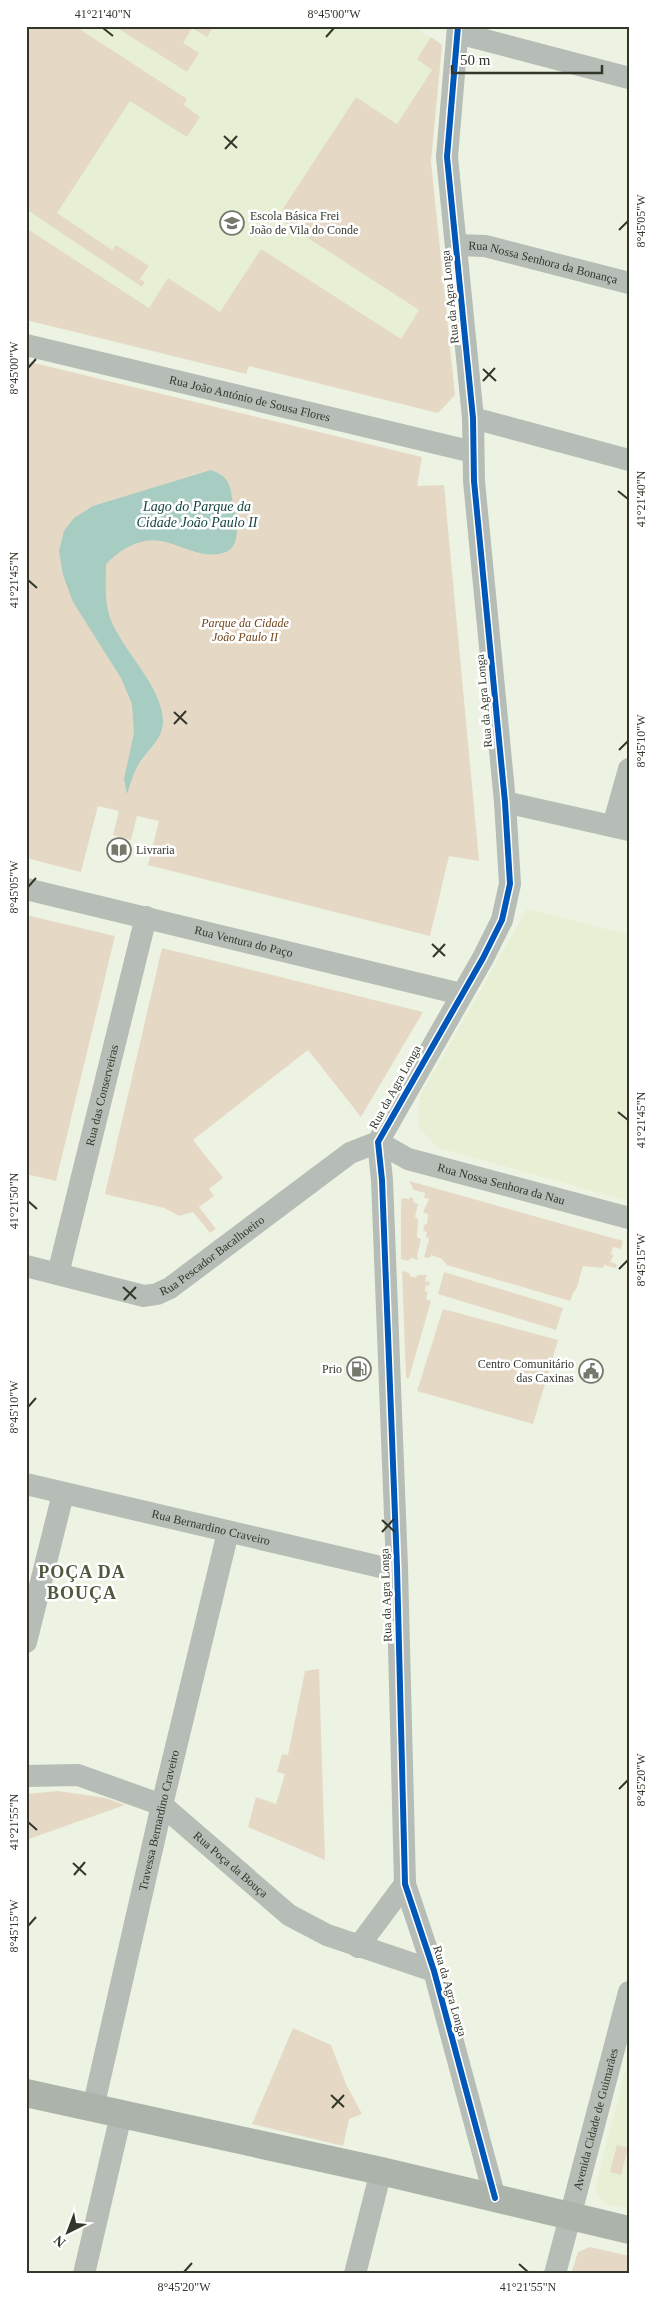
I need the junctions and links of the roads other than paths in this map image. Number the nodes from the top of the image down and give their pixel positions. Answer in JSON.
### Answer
{"nodes":[{"id":1,"x":458,"y":30,"type":"edge"},
{"id":2,"x":629,"y":78,"type":"edge"},
{"id":3,"x":456,"y":246,"type":"junction"},
{"id":4,"x":629,"y":283,"type":"edge"},
{"id":5,"x":26,"y":345,"type":"edge"},
{"id":6,"x":473,"y":418,"type":"junction"},
{"id":7,"x":473,"y":452,"type":"junction"},
{"id":8,"x":629,"y":460,"type":"edge"},
{"id":9,"x":629,"y":769,"type":"edge"},
{"id":10,"x":505,"y":802,"type":"junction"},
{"id":11,"x":621,"y":828,"type":"edge"},
{"id":12,"x":26,"y":889,"type":"edge"},
{"id":13,"x":146,"y":917,"type":"junction"},
{"id":14,"x":461,"y":994,"type":"junction"},
{"id":15,"x":378,"y":1142,"type":"junction"},
{"id":16,"x":629,"y":1218,"type":"edge"},
{"id":17,"x":26,"y":1266,"type":"edge"},
{"id":18,"x":58,"y":1274,"type":"junction"},
{"id":19,"x":26,"y":1484,"type":"edge"},
{"id":20,"x":63,"y":1494,"type":"junction"},
{"id":21,"x":228,"y":1532,"type":"junction"},
{"id":22,"x":397,"y":1567,"type":"junction"},
{"id":23,"x":26,"y":1642,"type":"edge"},
{"id":24,"x":26,"y":1776,"type":"edge"},
{"id":25,"x":162,"y":1805,"type":"junction"},
{"id":26,"x":406,"y":1884,"type":"junction"},
{"id":27,"x":358,"y":1947,"type":"junction"},
{"id":28,"x":434,"y":1971,"type":"junction"},
{"id":29,"x":629,"y":1992,"type":"edge"},
{"id":30,"x":26,"y":2093,"type":"edge"},
{"id":31,"x":93,"y":2108,"type":"junction"},
{"id":32,"x":121,"y":2115,"type":"junction"},
{"id":33,"x":380,"y":2171,"type":"junction"},
{"id":34,"x":495,"y":2198,"type":"junction"},
{"id":35,"x":570,"y":2216,"type":"junction"},
{"id":36,"x":629,"y":2230,"type":"edge"},
{"id":37,"x":84,"y":2274,"type":"edge"},
{"id":38,"x":355,"y":2274,"type":"edge"},
{"id":39,"x":555,"y":2274,"type":"edge"}],
"edges":[{"from":1,"to":2,"type":"street"},
{"from":1,"to":3,"type":"street","name":"Rua da Agra Longa"},
{"from":3,"to":4,"type":"street","name":"Rua Nossa Senhora da Bonança"},
{"from":3,"to":6,"type":"street","name":"Rua da Agra Longa"},
{"from":5,"to":7,"type":"street","name":"Rua João António de Sousa Flores"},
{"from":6,"to":7,"type":"street","name":"Rua da Agra Longa"},
{"from":6,"to":8,"type":"street"},
{"from":7,"to":10,"type":"street","name":"Rua da Agra Longa"},
{"from":9,"to":11,"type":"street"},
{"from":10,"to":11,"type":"street"},
{"from":10,"to":14,"type":"street","name":"Rua da Agra Longa"},
{"from":12,"to":13,"type":"street","name":"Rua Ventura do Paço"},
{"from":13,"to":14,"type":"street","name":"Rua Ventura do Paço"},
{"from":13,"to":18,"type":"street","name":"Rua das Conserveiras"},
{"from":14,"to":15,"type":"street","name":"Rua da Agra Longa"},
{"from":15,"to":16,"type":"street","name":"Rua Nossa Senhora da Nau"},
{"from":15,"to":18,"type":"street","name":"Rua Pescador Bacalhoeiro"},
{"from":15,"to":22,"type":"street","name":"Rua da Agra Longa"},
{"from":17,"to":18,"type":"street","name":"Rua Pescador Bacalhoeiro"},
{"from":19,"to":20,"type":"street","name":"Rua Bernardino Craveiro"},
{"from":20,"to":21,"type":"street","name":"Rua Bernardino Craveiro"},
{"from":20,"to":23,"type":"street"},
{"from":21,"to":22,"type":"street","name":"Rua Bernardino Craveiro"},
{"from":21,"to":25,"type":"street","name":"Travessa Bernardino Craveiro"},
{"from":22,"to":26,"type":"street","name":"Rua da Agra Longa"},
{"from":24,"to":25,"type":"street","name":"Rua Poça da Bouça"},
{"from":25,"to":27,"type":"street","name":"Rua Poça da Bouça"},
{"from":25,"to":31,"type":"street","name":"Travessa Bernardino Craveiro"},
{"from":26,"to":27,"type":"street"},
{"from":26,"to":28,"type":"street","name":"Rua da Agra Longa"},
{"from":27,"to":28,"type":"street","name":"Rua Poça da Bouça"},
{"from":28,"to":34,"type":"street","name":"Rua da Agra Longa"},
{"from":29,"to":35,"type":"street","name":"Avenida Cidade de Guimarães"},
{"from":30,"to":31,"type":"main road"},
{"from":31,"to":32,"type":"main road"},
{"from":32,"to":33,"type":"main road"},
{"from":32,"to":37,"type":"street"},
{"from":33,"to":34,"type":"main road"},
{"from":33,"to":38,"type":"street"},
{"from":34,"to":35,"type":"main road"},
{"from":35,"to":36,"type":"main road"},
{"from":35,"to":39,"type":"street","name":"Avenida Cidade de Guimarães"}]}
